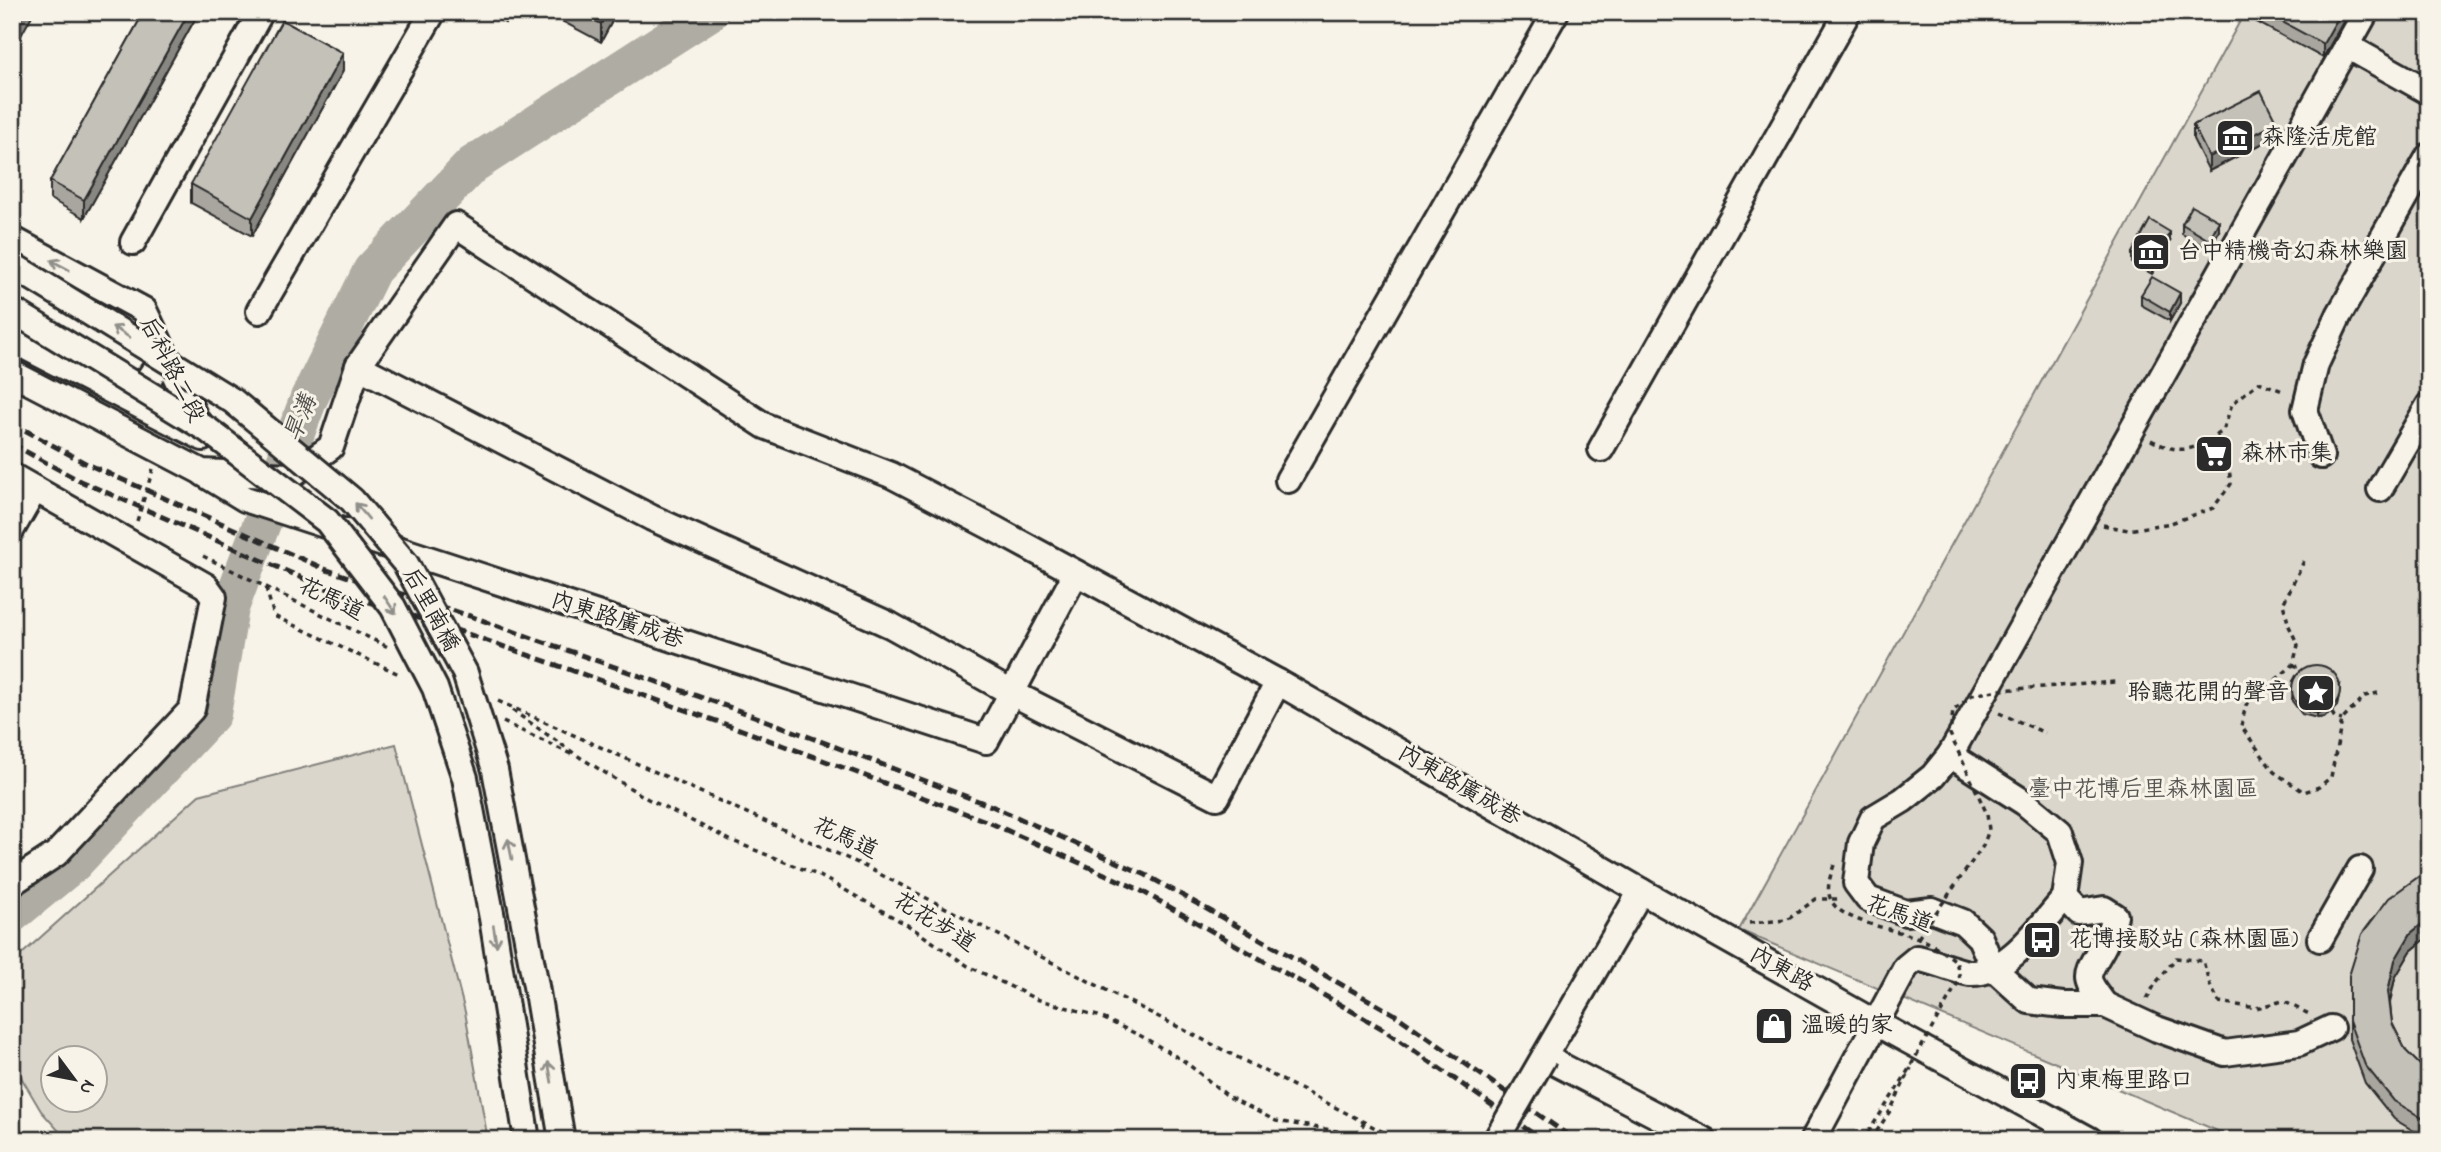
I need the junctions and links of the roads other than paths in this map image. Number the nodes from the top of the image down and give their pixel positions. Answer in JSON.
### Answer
{"nodes":[{"id":1,"x":261,"y":12,"type":"edge"},
{"id":2,"x":433,"y":12,"type":"edge"},
{"id":3,"x":1556,"y":12,"type":"edge"},
{"id":4,"x":1848,"y":12,"type":"edge"},
{"id":5,"x":2366,"y":12,"type":"edge"},
{"id":6,"x":2347,"y":46,"type":"junction"},
{"id":7,"x":2429,"y":92,"type":"edge"},
{"id":8,"x":2429,"y":156,"type":"edge"},
{"id":9,"x":12,"y":239,"type":"edge"},
{"id":10,"x":133,"y":242,"type":"dead end"},
{"id":11,"x":12,"y":265,"type":"edge"},
{"id":12,"x":12,"y":310,"type":"edge"},
{"id":13,"x":259,"y":311,"type":"dead end"},
{"id":14,"x":12,"y":340,"type":"edge"},
{"id":15,"x":165,"y":354,"type":"junction"},
{"id":16,"x":358,"y":366,"type":"junction"},
{"id":17,"x":12,"y":373,"type":"edge"},
{"id":18,"x":108,"y":389,"type":"junction"},
{"id":19,"x":2429,"y":405,"type":"edge"},
{"id":20,"x":207,"y":440,"type":"junction"},
{"id":21,"x":1601,"y":449,"type":"dead end"},
{"id":22,"x":2322,"y":456,"type":"dead end"},
{"id":23,"x":202,"y":472,"type":"junction"},
{"id":24,"x":243,"y":474,"type":"junction"},
{"id":25,"x":12,"y":476,"type":"edge"},
{"id":26,"x":1288,"y":480,"type":"dead end"},
{"id":27,"x":35,"y":489,"type":"junction"},
{"id":28,"x":2380,"y":489,"type":"dead end"},
{"id":29,"x":12,"y":529,"type":"edge"},
{"id":30,"x":1076,"y":573,"type":"junction"},
{"id":31,"x":1278,"y":682,"type":"junction"},
{"id":32,"x":1012,"y":693,"type":"junction"},
{"id":33,"x":1953,"y":750,"type":"junction"},
{"id":34,"x":2360,"y":869,"type":"dead end"},
{"id":35,"x":12,"y":883,"type":"edge"},
{"id":36,"x":1641,"y":891,"type":"junction"},
{"id":37,"x":2065,"y":898,"type":"junction"},
{"id":38,"x":2320,"y":939,"type":"dead end"},
{"id":39,"x":1993,"y":968,"type":"junction"},
{"id":40,"x":2105,"y":1005,"type":"junction"},
{"id":41,"x":1876,"y":1023,"type":"junction"},
{"id":42,"x":2331,"y":1028,"type":"road end"},
{"id":43,"x":1544,"y":1057,"type":"junction"},
{"id":44,"x":527,"y":1140,"type":"edge"},
{"id":45,"x":562,"y":1140,"type":"edge"},
{"id":46,"x":1496,"y":1140,"type":"edge"},
{"id":47,"x":1704,"y":1140,"type":"edge"},
{"id":48,"x":1813,"y":1140,"type":"edge"},
{"id":49,"x":2090,"y":1140,"type":"edge"}],
"edges":[{"from":1,"to":10,"type":"street"},
{"from":2,"to":13,"type":"street"},
{"from":3,"to":26,"type":"street"},
{"from":4,"to":21,"type":"street"},
{"from":5,"to":6,"type":"street"},
{"from":6,"to":7,"type":"street"},
{"from":6,"to":33,"type":"street"},
{"from":8,"to":22,"type":"street"},
{"from":15,"to":9,"type":"street","name":"后科路二段","one_way":true},
{"from":45,"to":11,"type":"street","name":"后里南橋","one_way":true,"bridge":true},
{"from":12,"to":44,"type":"street","name":"后里南橋","one_way":true,"bridge":true},
{"from":14,"to":18,"type":"street","name":"后科路二段"},
{"from":15,"to":18,"type":"street"},
{"from":15,"to":20,"type":"street","name":"后科路二段"},
{"from":16,"to":24,"type":"street","bridge":true},
{"from":16,"to":30,"type":"street"},
{"from":16,"to":32,"type":"street"},
{"from":17,"to":23,"type":"street"},
{"from":18,"to":20,"type":"street","name":"后科路二段"},
{"from":19,"to":28,"type":"street"},
{"from":20,"to":24,"type":"street"},
{"from":23,"to":24,"type":"street"},
{"from":23,"to":32,"type":"street","name":"內東路廣成巷"},
{"from":25,"to":27,"type":"street"},
{"from":27,"to":29,"type":"street"},
{"from":27,"to":35,"type":"street"},
{"from":30,"to":31,"type":"street","name":"內東路廣成巷"},
{"from":30,"to":32,"type":"street","name":"內東路廣成巷"},
{"from":31,"to":32,"type":"street"},
{"from":31,"to":36,"type":"street","name":"內東路廣成巷"},
{"from":33,"to":37,"type":"street"},
{"from":33,"to":39,"type":"street"},
{"from":34,"to":38,"type":"street"},
{"from":36,"to":41,"type":"street","name":"內東路"},
{"from":36,"to":43,"type":"street"},
{"from":37,"to":39,"type":"street"},
{"from":37,"to":40,"type":"street"},
{"from":39,"to":40,"type":"street"},
{"from":39,"to":41,"type":"street"},
{"from":40,"to":42,"type":"street"},
{"from":41,"to":48,"type":"street"},
{"from":41,"to":49,"type":"street","name":"內東路"},
{"from":43,"to":46,"type":"street","bridge":true},
{"from":43,"to":47,"type":"street"}]}
